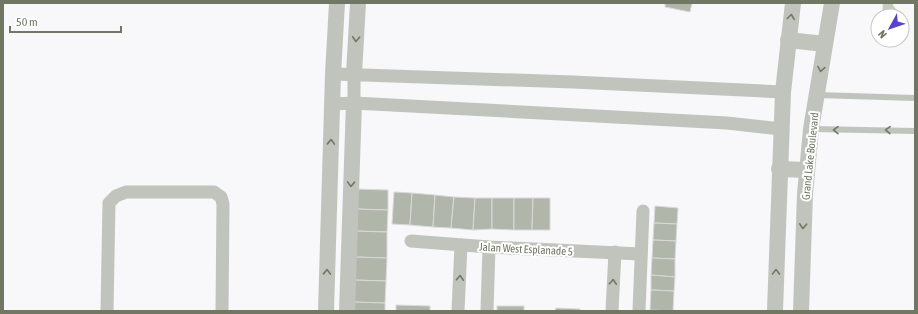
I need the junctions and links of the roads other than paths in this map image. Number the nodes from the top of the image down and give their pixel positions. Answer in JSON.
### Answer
{"nodes":[{"id":1,"x":337,"y":3,"type":"edge"},
{"id":2,"x":358,"y":3,"type":"edge"},
{"id":3,"x":793,"y":3,"type":"edge"},
{"id":4,"x":832,"y":3,"type":"edge"},
{"id":5,"x":788,"y":40,"type":"junction"},
{"id":6,"x":825,"y":44,"type":"junction"},
{"id":7,"x":333,"y":74,"type":"junction"},
{"id":8,"x":354,"y":74,"type":"junction"},
{"id":9,"x":783,"y":92,"type":"junction"},
{"id":10,"x":817,"y":95,"type":"junction"},
{"id":11,"x":915,"y":98,"type":"edge"},
{"id":12,"x":354,"y":103,"type":"junction"},
{"id":13,"x":333,"y":104,"type":"junction"},
{"id":14,"x":781,"y":129,"type":"junction"},
{"id":15,"x":811,"y":130,"type":"junction"},
{"id":16,"x":915,"y":131,"type":"edge"},
{"id":17,"x":779,"y":169,"type":"junction"},
{"id":18,"x":807,"y":170,"type":"junction"},
{"id":19,"x":643,"y":211,"type":"dead end"},
{"id":20,"x":412,"y":241,"type":"dead end"},
{"id":21,"x":461,"y":245,"type":"junction"},
{"id":22,"x":489,"y":248,"type":"junction"},
{"id":23,"x":615,"y":252,"type":"junction"},
{"id":24,"x":641,"y":254,"type":"junction"},
{"id":25,"x":107,"y":311,"type":"edge"},
{"id":26,"x":222,"y":311,"type":"edge"},
{"id":27,"x":326,"y":311,"type":"edge"},
{"id":28,"x":347,"y":311,"type":"edge"},
{"id":29,"x":458,"y":311,"type":"edge"},
{"id":30,"x":487,"y":311,"type":"edge"},
{"id":31,"x":612,"y":311,"type":"edge"},
{"id":32,"x":639,"y":311,"type":"edge"},
{"id":33,"x":775,"y":311,"type":"edge"},
{"id":34,"x":801,"y":311,"type":"edge"}],
"edges":[{"from":1,"to":7,"type":"street"},
{"from":2,"to":8,"type":"street","one_way":true},
{"from":5,"to":3,"type":"street","one_way":true},
{"from":4,"to":6,"type":"street","name":"Grand Lake Boulevard"},
{"from":5,"to":6,"type":"street"},
{"from":5,"to":9,"type":"street"},
{"from":6,"to":10,"type":"street","name":"Grand Lake Boulevard","one_way":true},
{"from":7,"to":8,"type":"street"},
{"from":7,"to":13,"type":"street"},
{"from":8,"to":9,"type":"street"},
{"from":8,"to":12,"type":"street"},
{"from":9,"to":14,"type":"street"},
{"from":10,"to":11,"type":"lane"},
{"from":10,"to":15,"type":"street","name":"Grand Lake Boulevard"},
{"from":12,"to":13,"type":"street"},
{"from":12,"to":14,"type":"street"},
{"from":12,"to":28,"type":"street","one_way":true},
{"from":27,"to":13,"type":"street","one_way":true},
{"from":14,"to":17,"type":"street"},
{"from":16,"to":15,"type":"lane","one_way":true},
{"from":15,"to":18,"type":"street","name":"Grand Lake Boulevard"},
{"from":17,"to":18,"type":"street"},
{"from":33,"to":17,"type":"street","one_way":true},
{"from":18,"to":34,"type":"street","name":"Grand Lake Boulevard","one_way":true},
{"from":19,"to":24,"type":"street"},
{"from":20,"to":21,"type":"street","name":"Jalan West Esplanade 5"},
{"from":21,"to":22,"type":"street","name":"Jalan West Esplanade 5"},
{"from":29,"to":21,"type":"street","one_way":true},
{"from":22,"to":23,"type":"street","name":"Jalan West Esplanade 5"},
{"from":22,"to":30,"type":"street"},
{"from":23,"to":24,"type":"street","name":"Jalan West Esplanade 5"},
{"from":31,"to":23,"type":"street","one_way":true},
{"from":24,"to":32,"type":"street"},
{"from":25,"to":26,"type":"street"}]}
